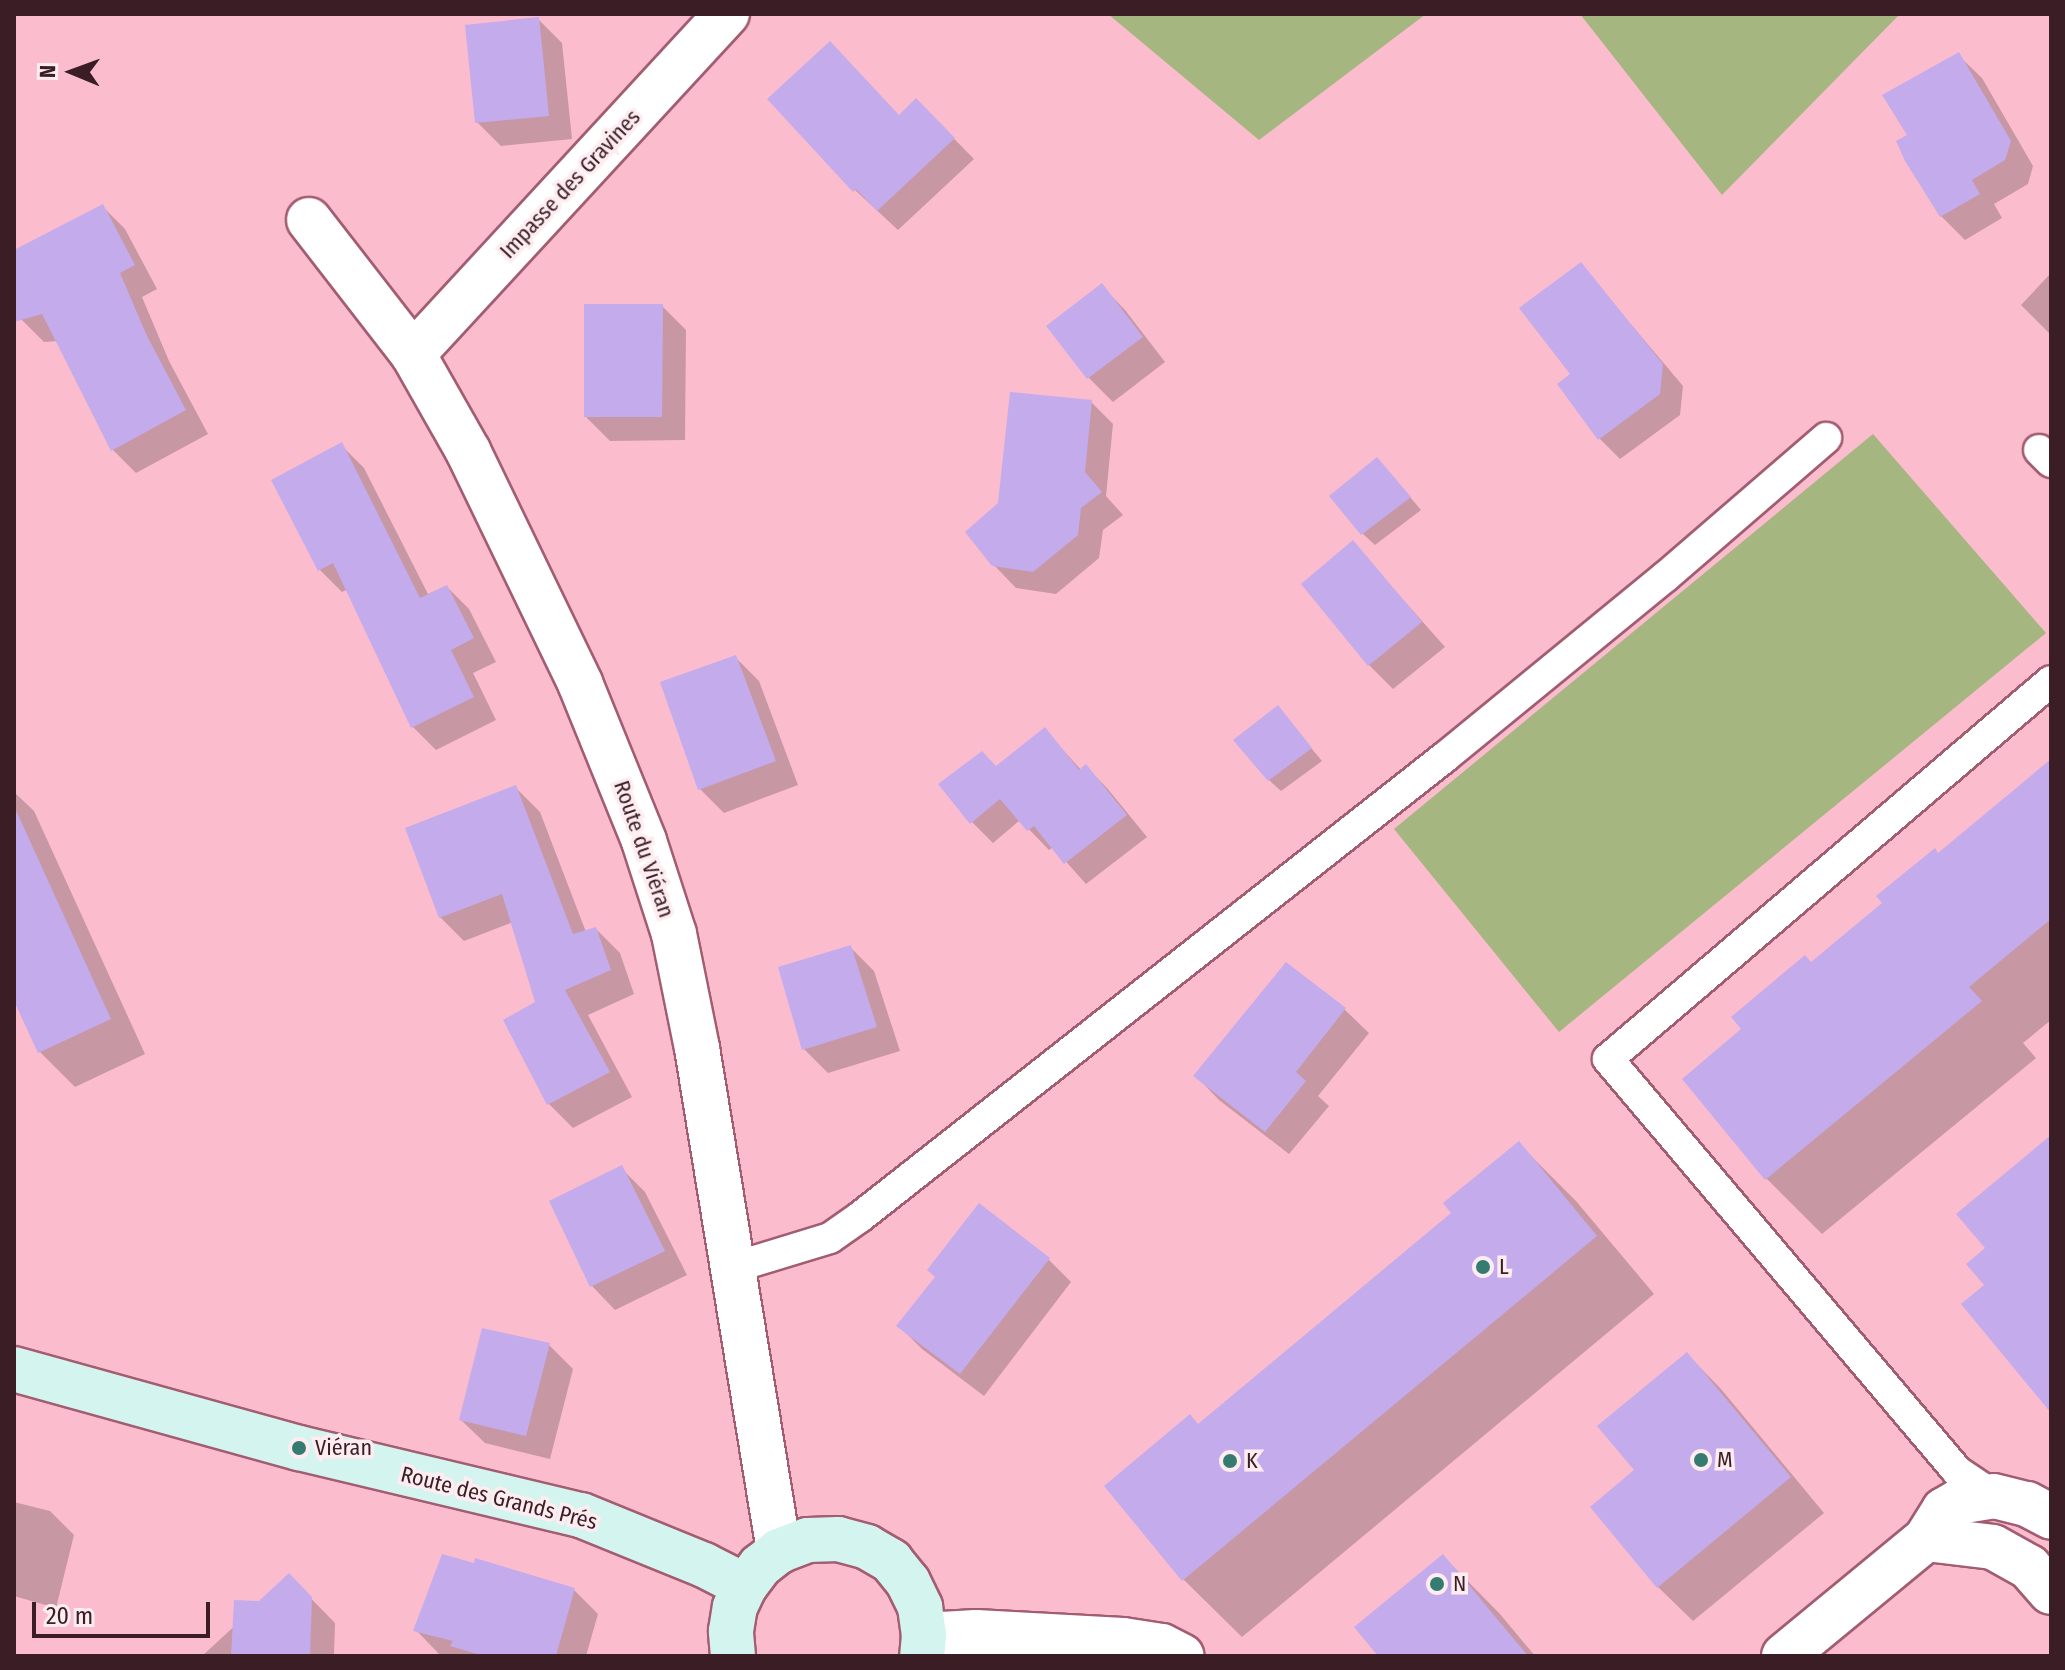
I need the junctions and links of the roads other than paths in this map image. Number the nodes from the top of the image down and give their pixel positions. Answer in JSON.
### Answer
{"nodes":[{"id":1,"x":727,"y":14,"type":"edge"},
{"id":2,"x":309,"y":220,"type":"dead end"},
{"id":3,"x":413,"y":354,"type":"junction"},
{"id":4,"x":1826,"y":438,"type":"dead end"},
{"id":5,"x":2051,"y":681,"type":"edge"},
{"id":6,"x":735,"y":1267,"type":"junction"},
{"id":7,"x":14,"y":1369,"type":"edge"},
{"id":8,"x":1994,"y":1496,"type":"junction"},
{"id":9,"x":2051,"y":1517,"type":"edge"},
{"id":10,"x":1926,"y":1539,"type":"junction"},
{"id":11,"x":779,"y":1551,"type":"junction"},
{"id":12,"x":745,"y":1586,"type":"junction"},
{"id":13,"x":2051,"y":1592,"type":"edge"},
{"id":14,"x":923,"y":1645,"type":"edge"},
{"id":15,"x":1125,"y":1648,"type":"edge"},
{"id":16,"x":733,"y":1656,"type":"edge"},
{"id":17,"x":1182,"y":1656,"type":"edge"},
{"id":18,"x":1784,"y":1656,"type":"edge"}],
"edges":[{"from":1,"to":3,"type":"street","name":"Impasse des Gravines"},
{"from":2,"to":3,"type":"street","name":"Route du Viéran"},
{"from":3,"to":6,"type":"street","name":"Route du Viéran"},
{"from":4,"to":6,"type":"lane"},
{"from":5,"to":8,"type":"lane"},
{"from":6,"to":11,"type":"street","name":"Route du Viéran"},
{"from":7,"to":12,"type":"street","name":"Route des Grands Prés"},
{"from":8,"to":9,"type":"street"},
{"from":8,"to":10,"type":"street"},
{"from":10,"to":13,"type":"street"},
{"from":10,"to":18,"type":"street"},
{"from":11,"to":12,"type":"street"},
{"from":11,"to":14,"type":"street"},
{"from":12,"to":16,"type":"street"},
{"from":14,"to":15,"type":"street"},
{"from":15,"to":17,"type":"street"}]}
